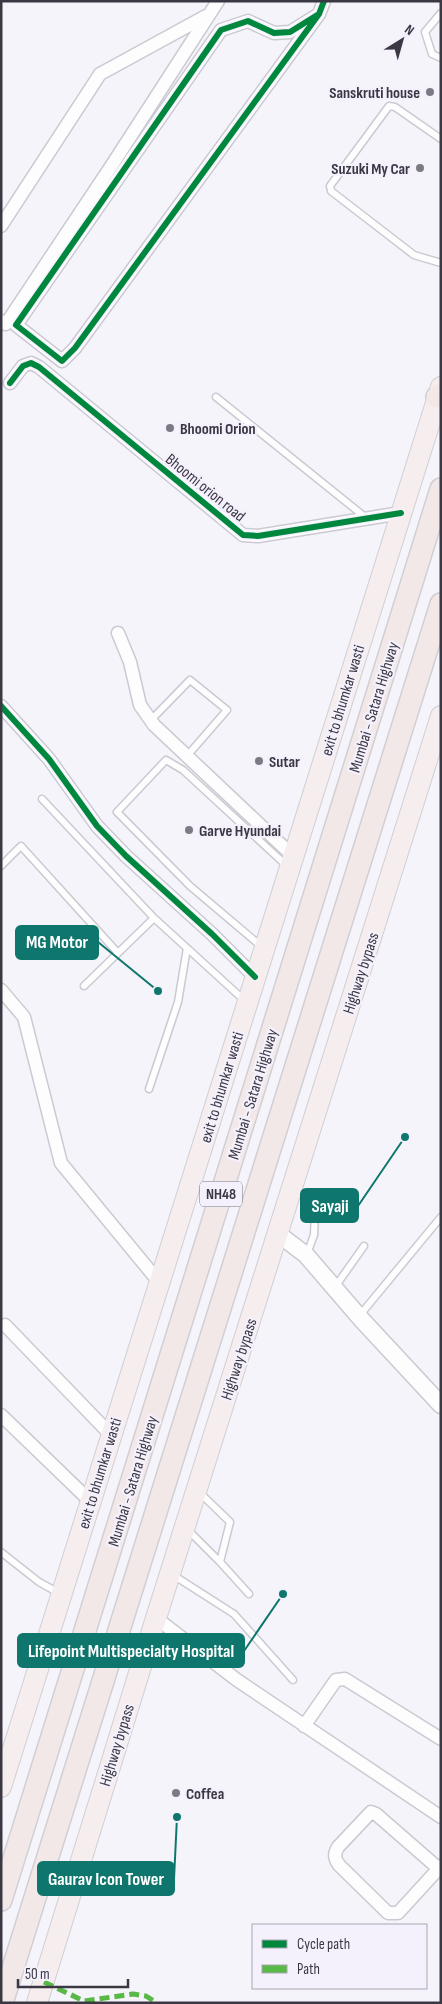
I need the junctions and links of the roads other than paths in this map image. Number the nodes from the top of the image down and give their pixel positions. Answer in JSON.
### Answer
{"nodes":[{"id":1,"x":218,"y":1,"type":"edge"},
{"id":2,"x":324,"y":1,"type":"edge"},
{"id":3,"x":441,"y":13,"type":"edge"},
{"id":4,"x":319,"y":14,"type":"junction"},
{"id":5,"x":208,"y":15,"type":"junction"},
{"id":6,"x":441,"y":58,"type":"edge"},
{"id":7,"x":441,"y":138,"type":"edge"},
{"id":8,"x":1,"y":226,"type":"edge"},
{"id":9,"x":441,"y":263,"type":"edge"},
{"id":10,"x":1,"y":321,"type":"edge"},
{"id":11,"x":6,"y":385,"type":"edge"},
{"id":12,"x":440,"y":393,"type":"edge"},
{"id":13,"x":216,"y":397,"type":"dead end"},
{"id":14,"x":441,"y":489,"type":"edge"},
{"id":15,"x":401,"y":513,"type":"junction"},
{"id":16,"x":366,"y":518,"type":"junction"},
{"id":17,"x":441,"y":604,"type":"edge"},
{"id":18,"x":118,"y":633,"type":"dead end"},
{"id":19,"x":1,"y":706,"type":"edge"},
{"id":20,"x":441,"y":716,"type":"edge"},
{"id":21,"x":150,"y":720,"type":"junction"},
{"id":22,"x":187,"y":756,"type":"junction"},
{"id":23,"x":42,"y":799,"type":"dead end"},
{"id":24,"x":291,"y":862,"type":"junction"},
{"id":25,"x":1,"y":866,"type":"edge"},
{"id":26,"x":154,"y":918,"type":"junction"},
{"id":27,"x":187,"y":948,"type":"junction"},
{"id":28,"x":264,"y":949,"type":"junction"},
{"id":29,"x":118,"y":953,"type":"junction"},
{"id":30,"x":255,"y":977,"type":"junction"},
{"id":31,"x":84,"y":986,"type":"dead end"},
{"id":32,"x":1,"y":990,"type":"edge"},
{"id":33,"x":247,"y":1002,"type":"junction"},
{"id":34,"x":149,"y":1089,"type":"dead end"},
{"id":35,"x":315,"y":1212,"type":"dead end"},
{"id":36,"x":441,"y":1218,"type":"edge"},
{"id":37,"x":277,"y":1233,"type":"junction"},
{"id":38,"x":364,"y":1246,"type":"dead end"},
{"id":39,"x":306,"y":1255,"type":"junction"},
{"id":40,"x":159,"y":1282,"type":"junction"},
{"id":41,"x":334,"y":1288,"type":"junction"},
{"id":42,"x":359,"y":1316,"type":"junction"},
{"id":43,"x":5,"y":1325,"type":"dead end"},
{"id":44,"x":441,"y":1405,"type":"edge"},
{"id":45,"x":1,"y":1415,"type":"edge"},
{"id":46,"x":111,"y":1435,"type":"junction"},
{"id":47,"x":196,"y":1490,"type":"junction"},
{"id":48,"x":90,"y":1501,"type":"junction"},
{"id":49,"x":185,"y":1527,"type":"junction"},
{"id":50,"x":1,"y":1552,"type":"edge"},
{"id":51,"x":220,"y":1562,"type":"junction"},
{"id":52,"x":170,"y":1573,"type":"junction"},
{"id":53,"x":62,"y":1594,"type":"junction"},
{"id":54,"x":249,"y":1594,"type":"dead end"},
{"id":55,"x":156,"y":1618,"type":"junction"},
{"id":56,"x":293,"y":1680,"type":"dead end"},
{"id":57,"x":304,"y":1726,"type":"junction"},
{"id":58,"x":441,"y":1739,"type":"edge"},
{"id":59,"x":1,"y":1787,"type":"edge"},
{"id":60,"x":441,"y":1818,"type":"edge"},
{"id":61,"x":440,"y":1867,"type":"edge"},
{"id":62,"x":1,"y":1900,"type":"edge"},
{"id":63,"x":2,"y":2003,"type":"edge"},
{"id":64,"x":37,"y":2003,"type":"edge"}],
"edges":[{"from":1,"to":5,"type":"street"},
{"from":2,"to":4,"type":"street"},
{"from":3,"to":6,"type":"lane"},
{"from":4,"to":4,"type":"street"},
{"from":5,"to":8,"type":"street"},
{"from":5,"to":10,"type":"street"},
{"from":7,"to":9,"type":"lane"},
{"from":11,"to":16,"type":"street","name":"Bhoomi orion road"},
{"from":12,"to":15,"type":"main road","name":"exit to bhumkar wasti"},
{"from":13,"to":16,"type":"lane"},
{"from":14,"to":62,"type":"highway","name":"Mumbai - Satara Highway","number":"NH48"},
{"from":15,"to":16,"type":"street","name":"Bhoomi orion road"},
{"from":15,"to":24,"type":"main road","name":"exit to bhumkar wasti"},
{"from":17,"to":63,"type":"highway","name":"Mumbai - Satara Highway","number":"NH48"},
{"from":18,"to":21,"type":"street"},
{"from":19,"to":30,"type":"street"},
{"from":20,"to":37,"type":"main road","name":"Highway bypass"},
{"from":21,"to":22,"type":"street"},
{"from":21,"to":22,"type":"lane"},
{"from":22,"to":24,"type":"street"},
{"from":23,"to":26,"type":"lane"},
{"from":24,"to":28,"type":"main road","name":"exit to bhumkar wasti"},
{"from":24,"to":28,"type":"lane"},
{"from":25,"to":29,"type":"lane"},
{"from":26,"to":27,"type":"lane"},
{"from":26,"to":29,"type":"lane"},
{"from":27,"to":33,"type":"lane"},
{"from":27,"to":34,"type":"lane"},
{"from":28,"to":30,"type":"main road","name":"exit to bhumkar wasti"},
{"from":29,"to":31,"type":"lane"},
{"from":30,"to":33,"type":"main road","name":"exit to bhumkar wasti"},
{"from":32,"to":40,"type":"street"},
{"from":33,"to":40,"type":"main road","name":"exit to bhumkar wasti"},
{"from":35,"to":39,"type":"lane"},
{"from":36,"to":42,"type":"lane"},
{"from":37,"to":39,"type":"street"},
{"from":37,"to":47,"type":"main road","name":"Highway bypass"},
{"from":38,"to":41,"type":"lane"},
{"from":39,"to":41,"type":"street"},
{"from":40,"to":46,"type":"main road","name":"exit to bhumkar wasti"},
{"from":41,"to":42,"type":"street"},
{"from":42,"to":44,"type":"street"},
{"from":43,"to":46,"type":"street"},
{"from":45,"to":48,"type":"street"},
{"from":46,"to":48,"type":"main road","name":"exit to bhumkar wasti"},
{"from":47,"to":49,"type":"main road","name":"Highway bypass"},
{"from":47,"to":51,"type":"lane"},
{"from":48,"to":53,"type":"main road","name":"exit to bhumkar wasti"},
{"from":49,"to":51,"type":"lane"},
{"from":49,"to":52,"type":"main road","name":"Highway bypass"},
{"from":50,"to":53,"type":"lane"},
{"from":51,"to":54,"type":"lane"},
{"from":52,"to":55,"type":"main road","name":"Highway bypass"},
{"from":52,"to":56,"type":"lane"},
{"from":53,"to":59,"type":"main road","name":"exit to bhumkar wasti"},
{"from":55,"to":57,"type":"street"},
{"from":55,"to":64,"type":"main road","name":"Highway bypass"},
{"from":57,"to":58,"type":"street"},
{"from":57,"to":60,"type":"street"},
{"from":61,"to":61,"type":"street"}]}
